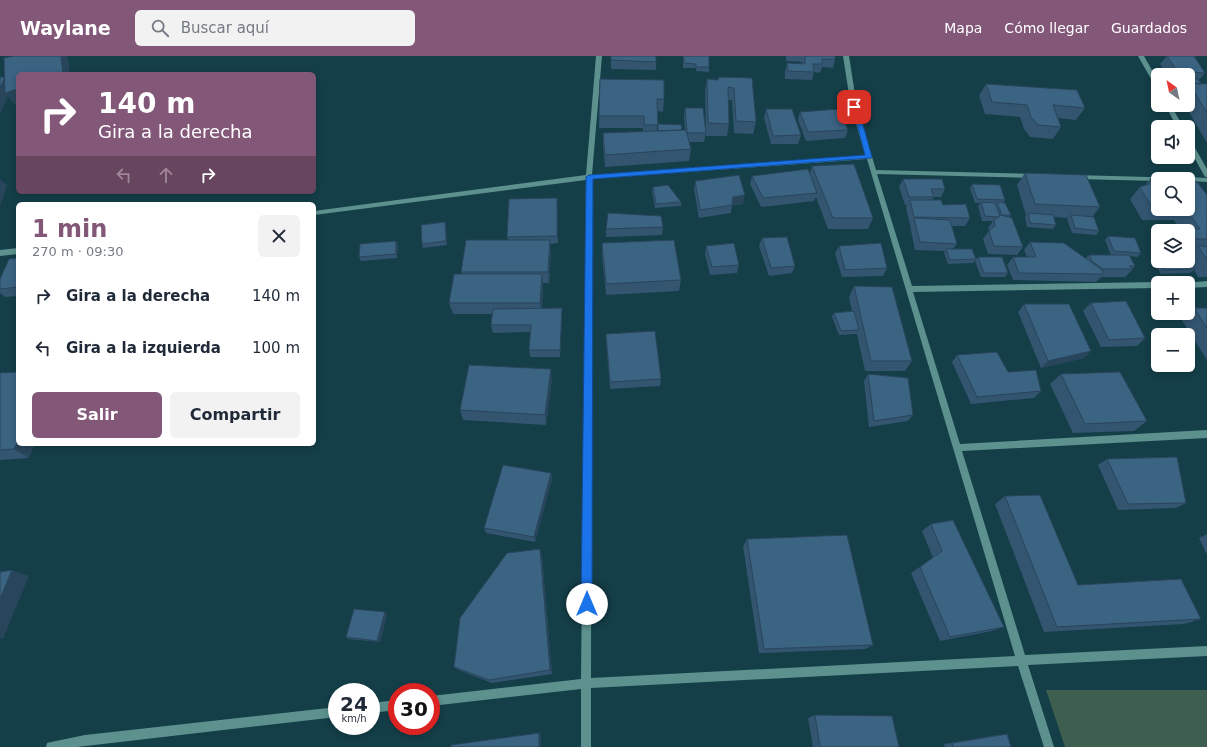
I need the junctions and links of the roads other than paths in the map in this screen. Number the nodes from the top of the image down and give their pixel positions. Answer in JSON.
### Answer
{"nodes":[{"id":1,"x":599,"y":56,"type":"edge"},
{"id":2,"x":846,"y":56,"type":"edge"},
{"id":3,"x":1141,"y":56,"type":"edge"},
{"id":4,"x":1151,"y":74,"type":"edge"},
{"id":5,"x":1195,"y":154,"type":"edge"},
{"id":6,"x":869,"y":157,"type":"junction"},
{"id":7,"x":874,"y":172,"type":"junction"},
{"id":8,"x":1207,"y":175,"type":"edge"},
{"id":9,"x":1040,"y":176,"type":"edge"},
{"id":10,"x":1072,"y":176,"type":"edge"},
{"id":11,"x":589,"y":177,"type":"junction"},
{"id":12,"x":1151,"y":178,"type":"edge"},
{"id":13,"x":1195,"y":179,"type":"edge"},
{"id":14,"x":1207,"y":180,"type":"edge"},
{"id":15,"x":316,"y":213,"type":"edge"},
{"id":16,"x":16,"y":251,"type":"edge"},
{"id":17,"x":0,"y":253,"type":"edge"},
{"id":18,"x":1195,"y":284,"type":"edge"},
{"id":19,"x":1207,"y":284,"type":"edge"},
{"id":20,"x":1151,"y":285,"type":"edge"},
{"id":21,"x":909,"y":290,"type":"junction"},
{"id":22,"x":1207,"y":434,"type":"edge"},
{"id":23,"x":956,"y":448,"type":"junction"},
{"id":24,"x":1207,"y":651,"type":"edge"},
{"id":25,"x":1021,"y":660,"type":"junction"},
{"id":26,"x":586,"y":683,"type":"junction"},
{"id":27,"x":440,"y":700,"type":"edge"},
{"id":28,"x":328,"y":713,"type":"edge"},
{"id":29,"x":84,"y":744,"type":"edge"},
{"id":30,"x":51,"y":747,"type":"edge"},
{"id":31,"x":586,"y":747,"type":"edge"},
{"id":32,"x":1049,"y":747,"type":"edge"}],
"edges":[{"from":1,"to":11,"type":"street"},
{"from":2,"to":6,"type":"street"},
{"from":3,"to":4,"type":"street"},
{"from":5,"to":8,"type":"street"},
{"from":6,"to":7,"type":"street"},
{"from":6,"to":11,"type":"street"},
{"from":7,"to":9,"type":"street"},
{"from":7,"to":21,"type":"street"},
{"from":10,"to":12,"type":"street"},
{"from":11,"to":15,"type":"street"},
{"from":11,"to":26,"type":"street"},
{"from":13,"to":14,"type":"street"},
{"from":16,"to":17,"type":"street"},
{"from":18,"to":19,"type":"street"},
{"from":20,"to":21,"type":"street"},
{"from":21,"to":23,"type":"street"},
{"from":22,"to":23,"type":"street"},
{"from":23,"to":25,"type":"street"},
{"from":24,"to":25,"type":"street"},
{"from":25,"to":26,"type":"street"},
{"from":25,"to":32,"type":"street"},
{"from":26,"to":27,"type":"street"},
{"from":26,"to":31,"type":"street"},
{"from":28,"to":29,"type":"street"},
{"from":29,"to":30,"type":"street"}]}
